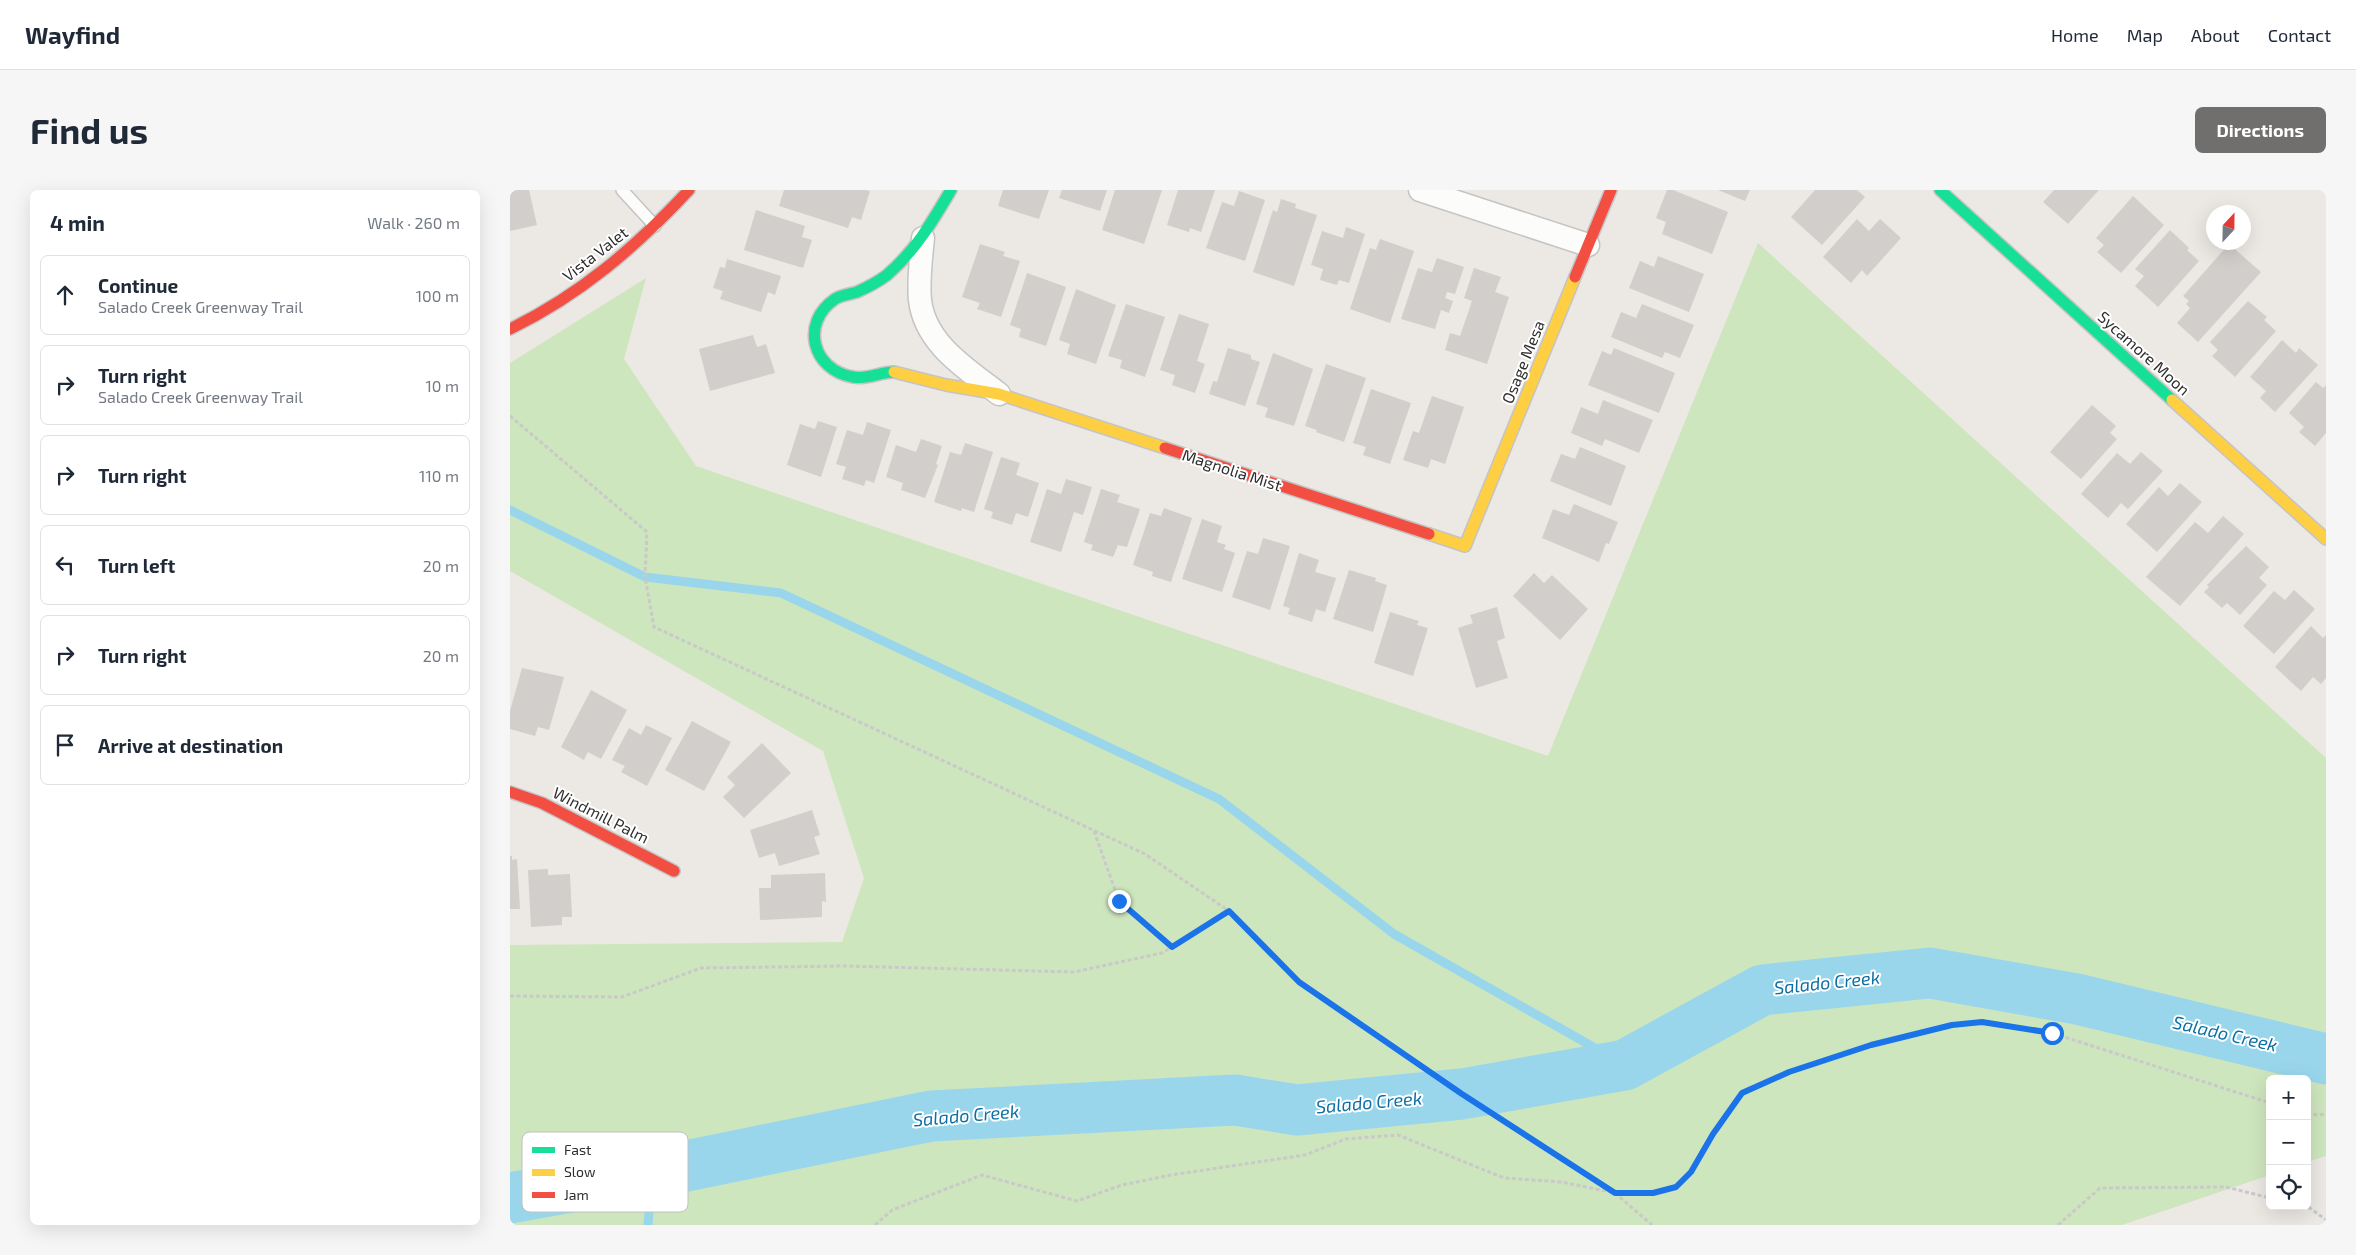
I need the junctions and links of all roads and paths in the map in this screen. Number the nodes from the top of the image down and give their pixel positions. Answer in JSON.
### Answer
{"nodes":[{"id":1,"x":622,"y":190,"type":"edge"},
{"id":2,"x":689,"y":190,"type":"edge"},
{"id":3,"x":951,"y":190,"type":"edge"},
{"id":4,"x":1420,"y":190,"type":"edge"},
{"id":5,"x":1611,"y":190,"type":"edge"},
{"id":6,"x":1940,"y":190,"type":"edge"},
{"id":7,"x":656,"y":227,"type":"junction"},
{"id":8,"x":923,"y":238,"type":"junction"},
{"id":9,"x":1588,"y":245,"type":"junction"},
{"id":10,"x":510,"y":329,"type":"edge"},
{"id":11,"x":999,"y":394,"type":"junction"},
{"id":12,"x":510,"y":416,"type":"edge"},
{"id":13,"x":2326,"y":539,"type":"edge"},
{"id":14,"x":1464,"y":546,"type":"joint"},
{"id":15,"x":510,"y":792,"type":"edge"},
{"id":16,"x":1094,"y":830,"type":"junction"},
{"id":17,"x":674,"y":871,"type":"dead end"},
{"id":18,"x":1229,"y":911,"type":"junction"},
{"id":19,"x":1172,"y":947,"type":"junction"},
{"id":20,"x":510,"y":996,"type":"edge"},
{"id":21,"x":2266,"y":1102,"type":"edge"},
{"id":22,"x":2311,"y":1114,"type":"edge"},
{"id":23,"x":2326,"y":1114,"type":"edge"},
{"id":24,"x":1615,"y":1193,"type":"junction"},
{"id":25,"x":2266,"y":1197,"type":"edge"},
{"id":26,"x":2311,"y":1209,"type":"edge"},
{"id":27,"x":2326,"y":1220,"type":"edge"},
{"id":28,"x":875,"y":1225,"type":"edge"},
{"id":29,"x":1652,"y":1225,"type":"edge"},
{"id":30,"x":2058,"y":1225,"type":"edge"}],
"edges":[{"from":1,"to":7,"type":"lane"},
{"from":2,"to":7,"type":"street","name":"Vista Valet"},
{"from":3,"to":8,"type":"street"},
{"from":4,"to":9,"type":"street"},
{"from":5,"to":9,"type":"street","name":"Osage Mesa"},
{"from":6,"to":13,"type":"street","name":"Sycamore Moon"},
{"from":7,"to":10,"type":"street","name":"Vista Valet"},
{"from":8,"to":11,"type":"street","name":"Magnolia Mist"},
{"from":8,"to":11,"type":"street","name":"Magnolia Mist"},
{"from":9,"to":14,"type":"street","name":"Osage Mesa"},
{"from":11,"to":14,"type":"street","name":"Magnolia Mist"},
{"from":12,"to":16,"type":"path"},
{"from":15,"to":17,"type":"street","name":"Windmill Palm"},
{"from":16,"to":18,"type":"path"},
{"from":16,"to":19,"type":"path"},
{"from":18,"to":19,"type":"path"},
{"from":18,"to":24,"type":"path"},
{"from":19,"to":20,"type":"path"},
{"from":21,"to":24,"type":"path"},
{"from":22,"to":23,"type":"path"},
{"from":24,"to":28,"type":"path"},
{"from":24,"to":29,"type":"path"},
{"from":25,"to":30,"type":"path"},
{"from":26,"to":27,"type":"path"}]}
